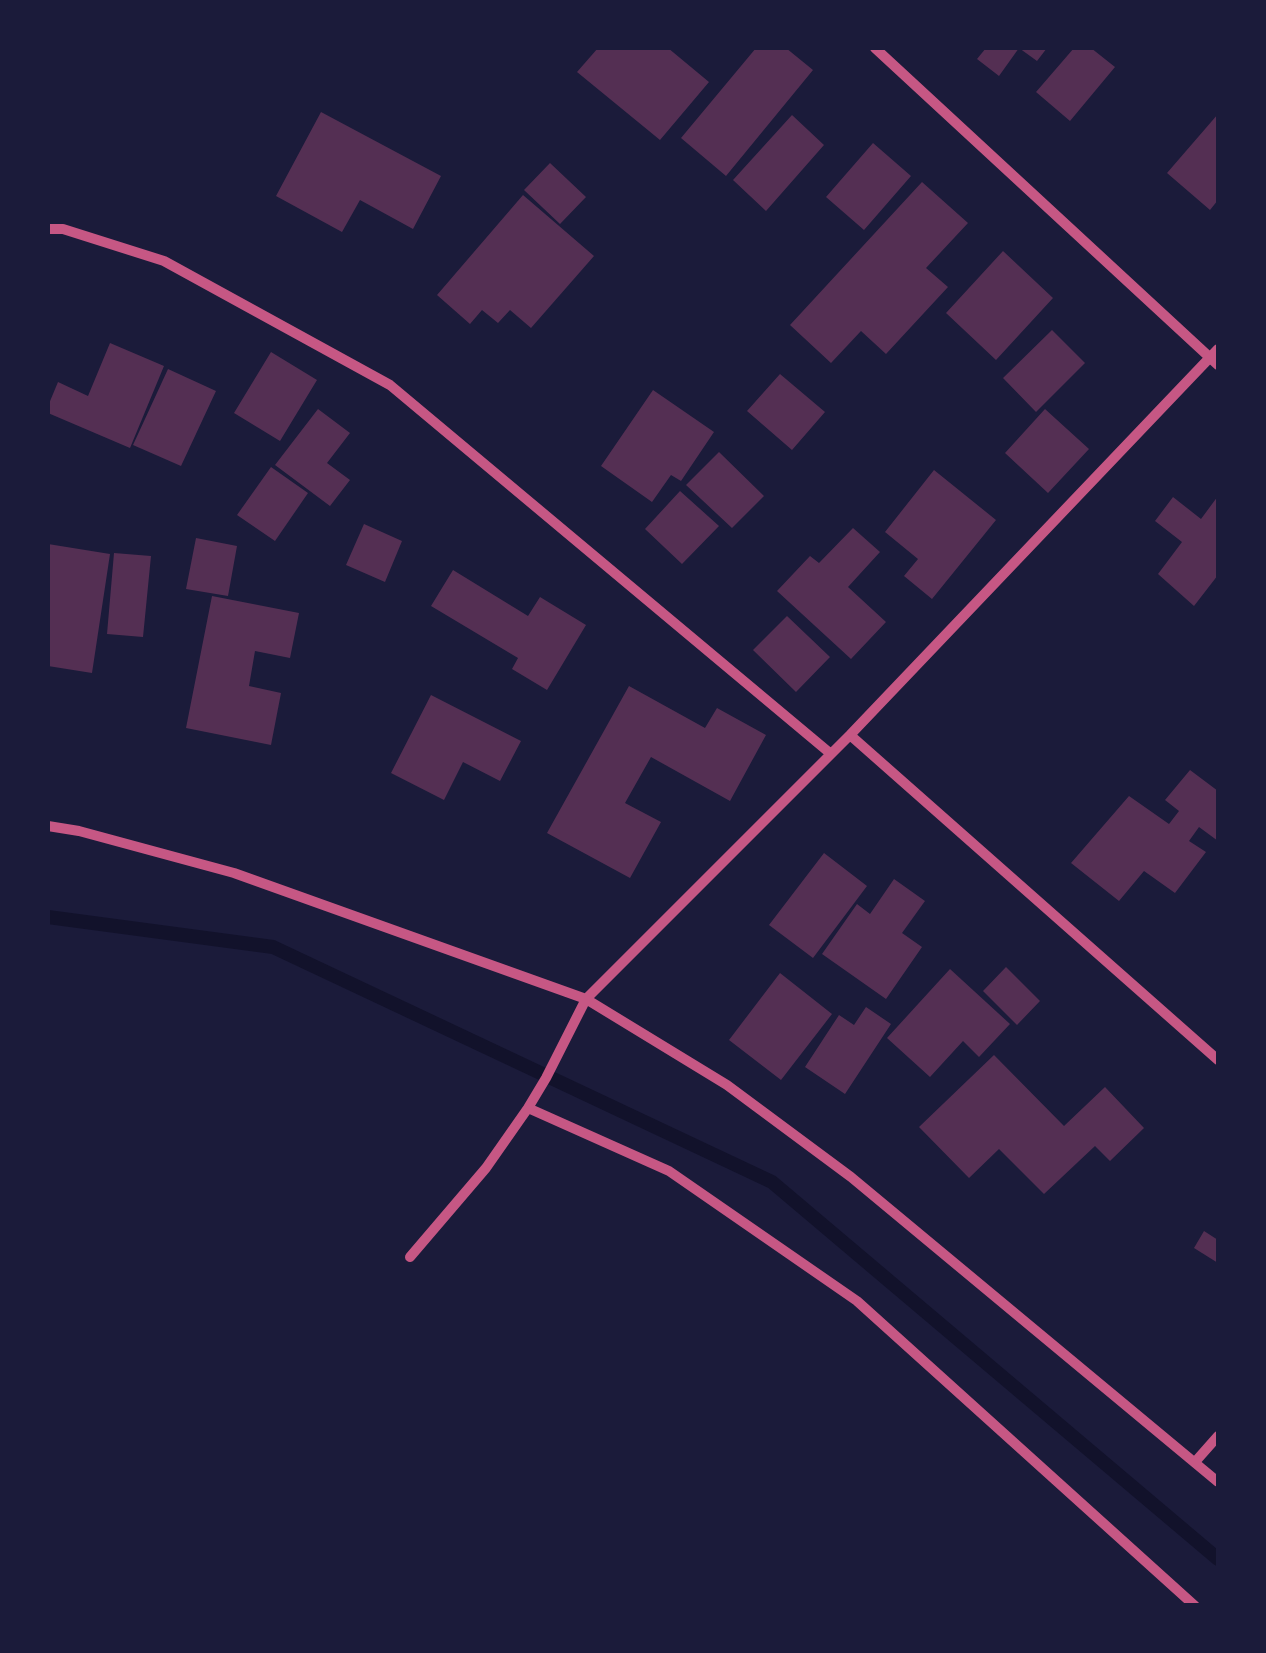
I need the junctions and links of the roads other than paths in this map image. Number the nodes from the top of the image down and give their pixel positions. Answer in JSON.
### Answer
{"nodes":[{"id":1,"x":876,"y":48,"type":"edge"},
{"id":2,"x":48,"y":229,"type":"edge"},
{"id":3,"x":1216,"y":357,"type":"edge"},
{"id":4,"x":850,"y":735,"type":"junction"},
{"id":5,"x":831,"y":754,"type":"junction"},
{"id":6,"x":48,"y":826,"type":"edge"},
{"id":7,"x":586,"y":998,"type":"junction"},
{"id":8,"x":1218,"y":1060,"type":"edge"},
{"id":9,"x":528,"y":1108,"type":"junction"},
{"id":10,"x":410,"y":1257,"type":"dead end"},
{"id":11,"x":1218,"y":1436,"type":"edge"},
{"id":12,"x":1195,"y":1462,"type":"junction"},
{"id":13,"x":1218,"y":1482,"type":"edge"},
{"id":14,"x":1195,"y":1606,"type":"edge"}],
"edges":[{"from":1,"to":3,"type":"street"},
{"from":2,"to":5,"type":"street"},
{"from":3,"to":4,"type":"street"},
{"from":4,"to":5,"type":"street"},
{"from":4,"to":8,"type":"street"},
{"from":5,"to":7,"type":"street"},
{"from":6,"to":7,"type":"street"},
{"from":7,"to":9,"type":"street"},
{"from":7,"to":12,"type":"street"},
{"from":9,"to":10,"type":"street"},
{"from":9,"to":14,"type":"street"},
{"from":11,"to":12,"type":"street"},
{"from":12,"to":13,"type":"street"}]}
